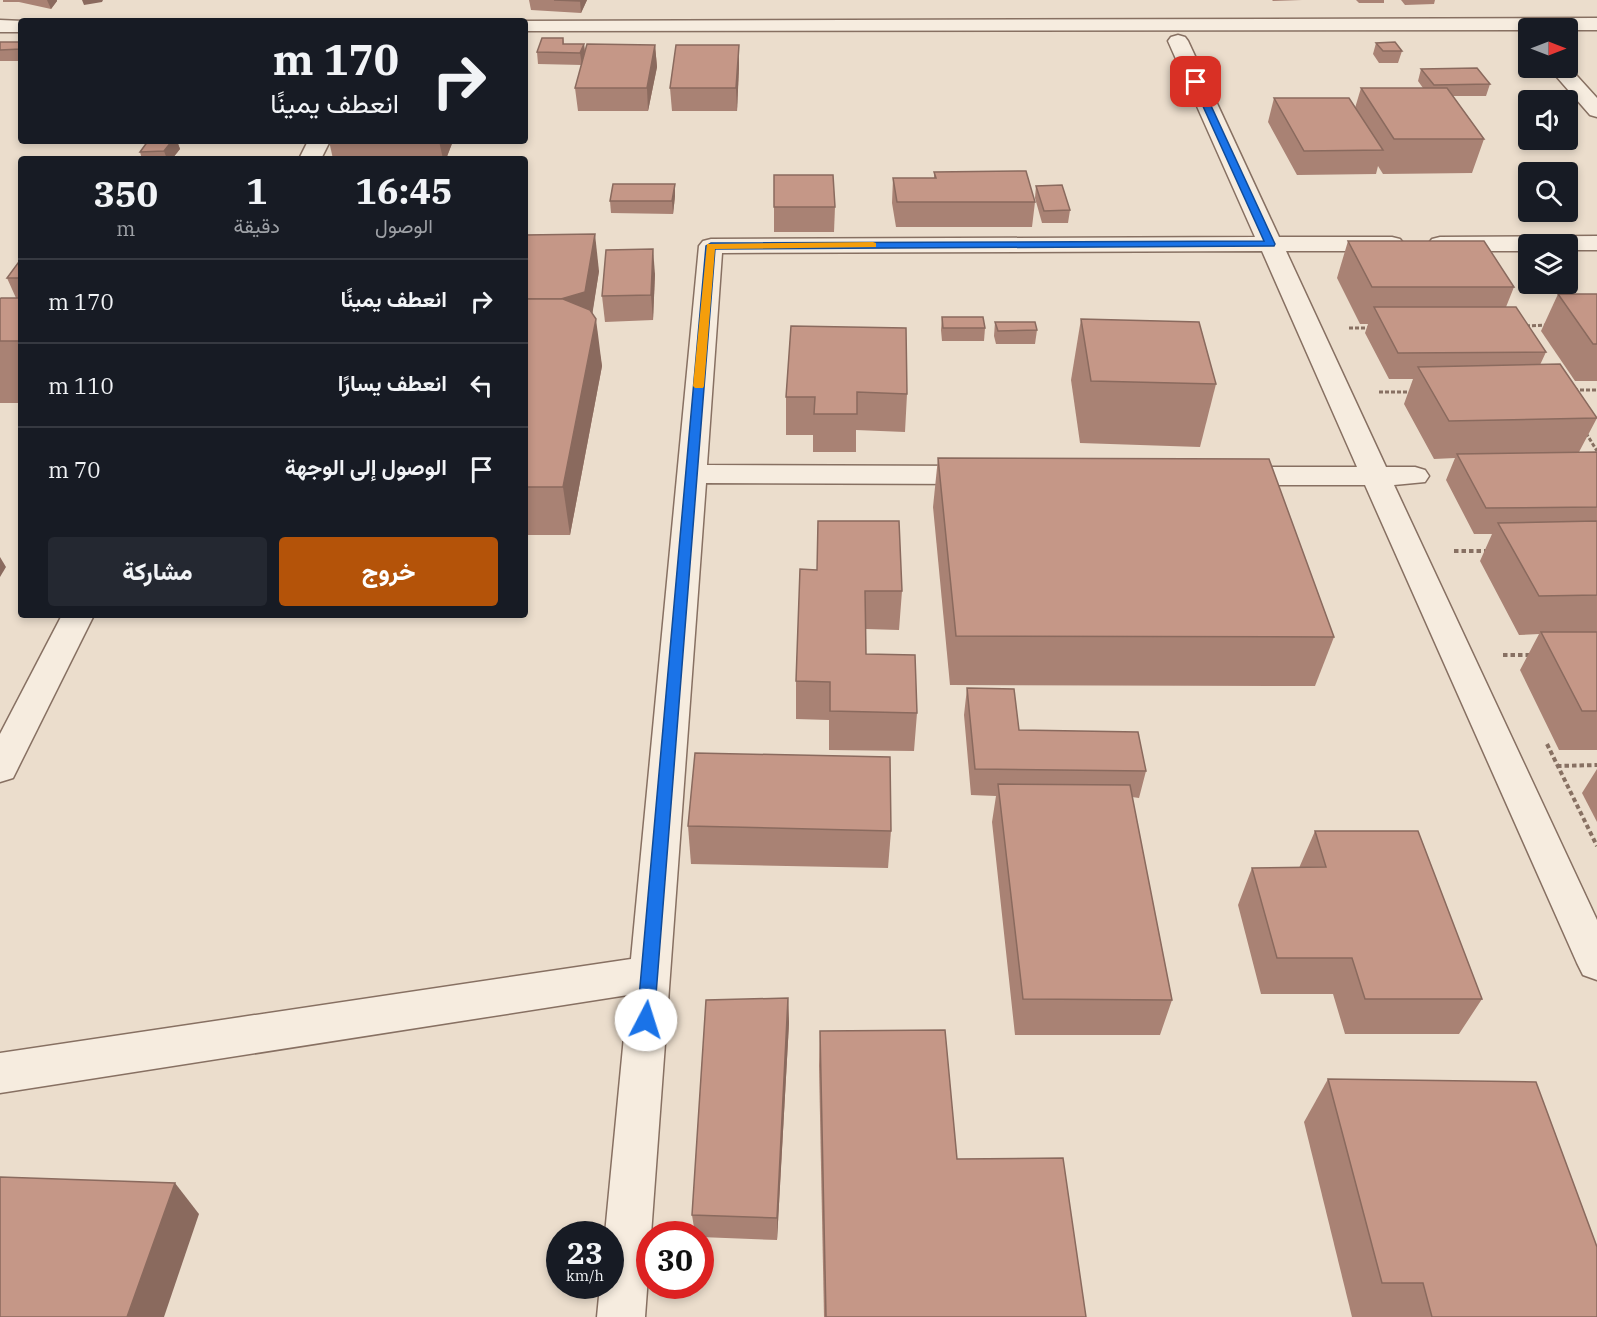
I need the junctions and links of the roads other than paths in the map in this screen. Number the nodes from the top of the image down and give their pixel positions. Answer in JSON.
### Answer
{"nodes":[{"id":1,"x":1597,"y":24,"type":"edge"},
{"id":2,"x":528,"y":25,"type":"edge"},
{"id":3,"x":0,"y":26,"type":"edge"},
{"id":4,"x":18,"y":26,"type":"edge"},
{"id":5,"x":0,"y":40,"type":"edge"},
{"id":6,"x":18,"y":40,"type":"edge"},
{"id":7,"x":528,"y":41,"type":"edge"},
{"id":8,"x":1178,"y":41,"type":"junction"},
{"id":9,"x":1518,"y":41,"type":"edge"},
{"id":10,"x":1578,"y":41,"type":"edge"},
{"id":11,"x":1597,"y":41,"type":"edge"},
{"id":12,"x":1568,"y":78,"type":"edge"},
{"id":13,"x":1597,"y":111,"type":"edge"},
{"id":14,"x":1597,"y":243,"type":"edge"},
{"id":15,"x":1270,"y":244,"type":"junction"},
{"id":16,"x":691,"y":474,"type":"junction"},
{"id":17,"x":1003,"y":475,"type":"edge"},
{"id":18,"x":1207,"y":476,"type":"edge"},
{"id":19,"x":1375,"y":476,"type":"junction"},
{"id":20,"x":1415,"y":476,"type":"dead end"},
{"id":21,"x":76,"y":618,"type":"edge"},
{"id":22,"x":0,"y":768,"type":"edge"},
{"id":23,"x":1597,"y":963,"type":"edge"},
{"id":24,"x":650,"y":974,"type":"junction"},
{"id":25,"x":0,"y":1073,"type":"edge"},
{"id":26,"x":621,"y":1317,"type":"edge"}],
"edges":[{"from":1,"to":2,"type":"street"},
{"from":3,"to":4,"type":"street"},
{"from":5,"to":6,"type":"street"},
{"from":7,"to":8,"type":"street"},
{"from":8,"to":9,"type":"street"},
{"from":8,"to":15,"type":"street"},
{"from":10,"to":11,"type":"street"},
{"from":12,"to":13,"type":"street"},
{"from":14,"to":15,"type":"street"},
{"from":15,"to":16,"type":"street"},
{"from":15,"to":19,"type":"street"},
{"from":16,"to":17,"type":"street"},
{"from":16,"to":24,"type":"street"},
{"from":18,"to":19,"type":"street"},
{"from":19,"to":20,"type":"street"},
{"from":19,"to":23,"type":"street"},
{"from":21,"to":22,"type":"street"},
{"from":24,"to":25,"type":"street"},
{"from":24,"to":26,"type":"street"}]}
